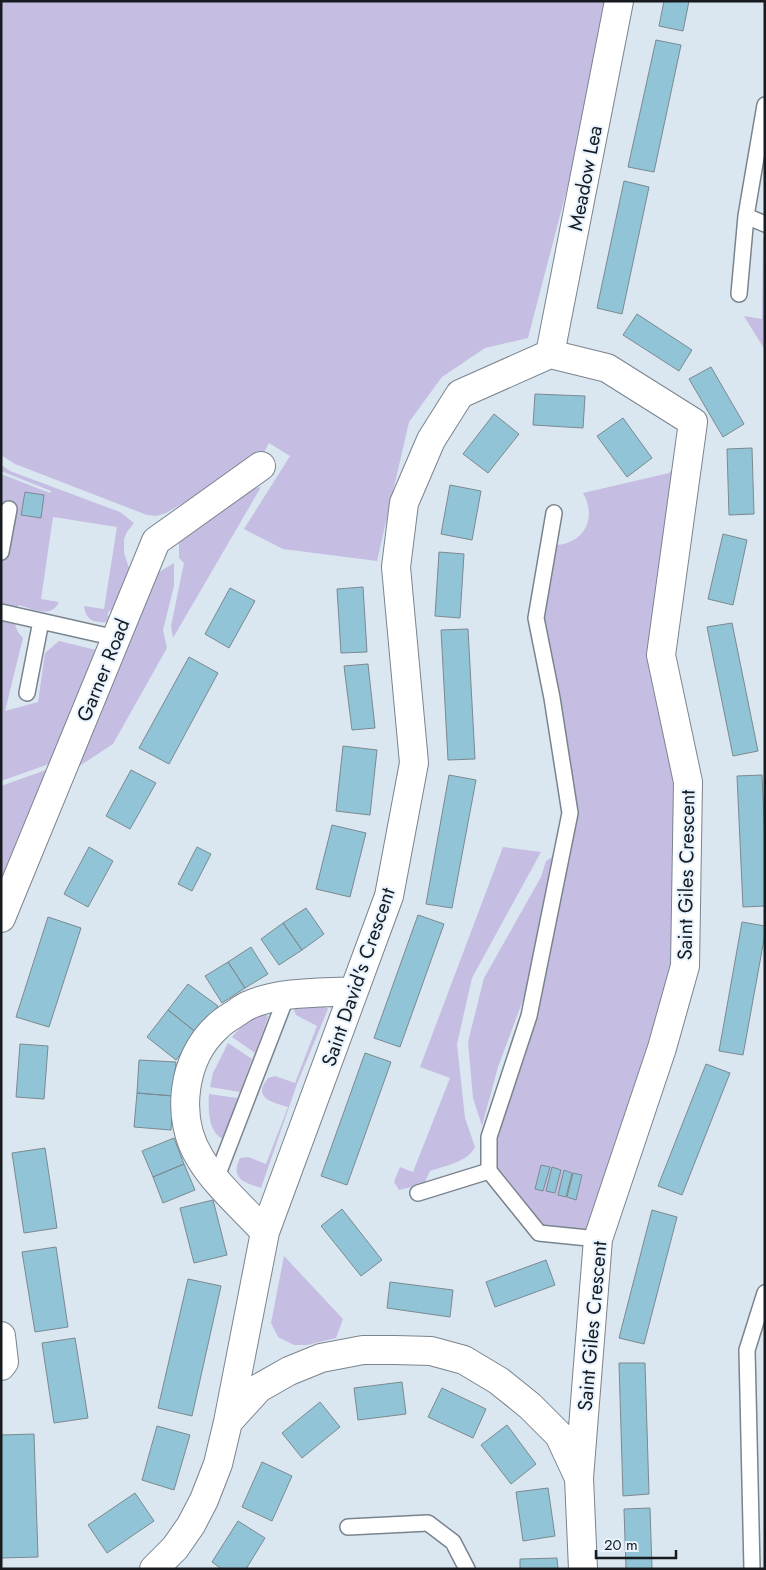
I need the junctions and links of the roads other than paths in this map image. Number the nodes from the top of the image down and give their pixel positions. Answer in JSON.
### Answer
{"nodes":[{"id":1,"x":619,"y":1,"type":"edge"},
{"id":2,"x":765,"y":105,"type":"edge"},
{"id":3,"x":746,"y":216,"type":"junction"},
{"id":4,"x":765,"y":224,"type":"edge"},
{"id":5,"x":739,"y":294,"type":"dead end"},
{"id":6,"x":550,"y":354,"type":"junction"},
{"id":7,"x":262,"y":466,"type":"dead end"},
{"id":8,"x":9,"y":509,"type":"dead end"},
{"id":9,"x":554,"y":513,"type":"dead end"},
{"id":10,"x":1,"y":552,"type":"edge"},
{"id":11,"x":1,"y":612,"type":"edge"},
{"id":12,"x":41,"y":621,"type":"junction"},
{"id":13,"x":116,"y":638,"type":"junction"},
{"id":14,"x":27,"y":693,"type":"dead end"},
{"id":15,"x":1,"y":918,"type":"edge"},
{"id":16,"x":354,"y":991,"type":"junction"},
{"id":17,"x":287,"y":996,"type":"junction"},
{"id":18,"x":489,"y":1172,"type":"junction"},
{"id":19,"x":216,"y":1179,"type":"junction"},
{"id":20,"x":418,"y":1193,"type":"dead end"},
{"id":21,"x":265,"y":1232,"type":"junction"},
{"id":22,"x":598,"y":1239,"type":"junction"},
{"id":23,"x":765,"y":1293,"type":"edge"},
{"id":24,"x":1,"y":1336,"type":"edge"},
{"id":25,"x":1,"y":1366,"type":"edge"},
{"id":26,"x":228,"y":1422,"type":"junction"},
{"id":27,"x":579,"y":1478,"type":"junction"},
{"id":28,"x":348,"y":1527,"type":"dead end"},
{"id":29,"x":154,"y":1569,"type":"edge"},
{"id":30,"x":467,"y":1569,"type":"edge"},
{"id":31,"x":583,"y":1569,"type":"edge"},
{"id":32,"x":752,"y":1569,"type":"edge"}],
"edges":[{"from":1,"to":6,"type":"street","name":"Meadow Lea"},
{"from":2,"to":3,"type":"lane"},
{"from":3,"to":4,"type":"lane"},
{"from":3,"to":5,"type":"lane"},
{"from":6,"to":16,"type":"street","name":"Saint David's Crescent"},
{"from":6,"to":22,"type":"street","name":"Saint Giles Crescent"},
{"from":7,"to":13,"type":"street","name":"Garner Road"},
{"from":8,"to":10,"type":"lane"},
{"from":9,"to":18,"type":"lane"},
{"from":11,"to":12,"type":"lane"},
{"from":12,"to":13,"type":"lane"},
{"from":12,"to":14,"type":"lane"},
{"from":13,"to":15,"type":"street","name":"Garner Road"},
{"from":16,"to":17,"type":"street"},
{"from":16,"to":21,"type":"street","name":"Saint David's Crescent"},
{"from":17,"to":19,"type":"lane"},
{"from":17,"to":19,"type":"street"},
{"from":18,"to":20,"type":"lane"},
{"from":18,"to":22,"type":"lane"},
{"from":19,"to":21,"type":"street"},
{"from":21,"to":26,"type":"street","name":"Saint David's Crescent"},
{"from":22,"to":27,"type":"street","name":"Saint Giles Crescent"},
{"from":23,"to":32,"type":"lane"},
{"from":24,"to":25,"type":"street"},
{"from":26,"to":27,"type":"street"},
{"from":26,"to":29,"type":"street","name":"Saint David's Crescent"},
{"from":27,"to":31,"type":"street","name":"Saint Giles Crescent"},
{"from":28,"to":30,"type":"lane"}]}
